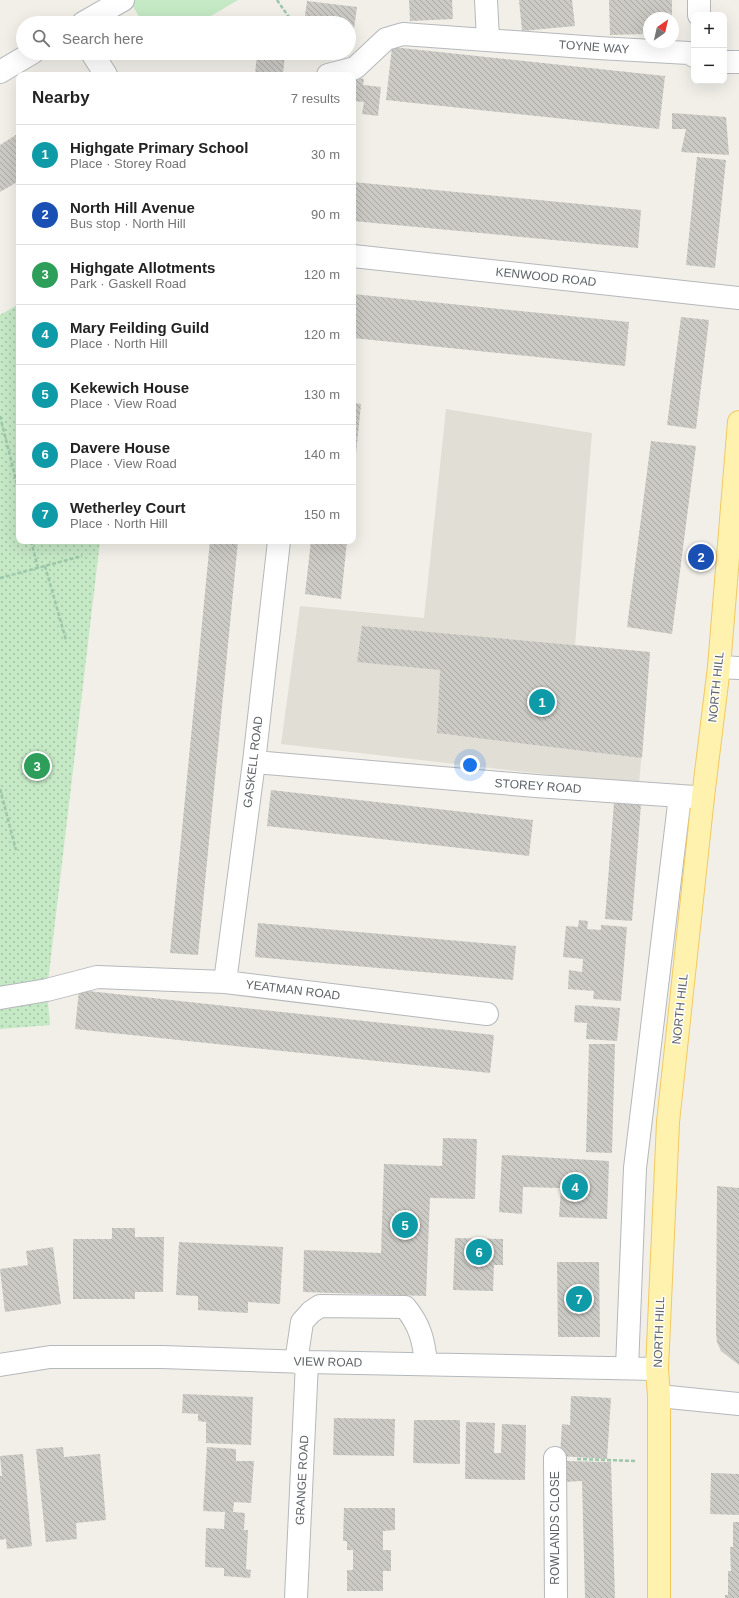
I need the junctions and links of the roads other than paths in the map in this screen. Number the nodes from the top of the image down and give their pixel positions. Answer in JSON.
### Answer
{"nodes":[{"id":1,"x":124,"y":0,"type":"edge"},
{"id":2,"x":486,"y":0,"type":"edge"},
{"id":3,"x":699,"y":0,"type":"edge"},
{"id":4,"x":699,"y":12,"type":"edge"},
{"id":5,"x":95,"y":16,"type":"edge"},
{"id":6,"x":488,"y":39,"type":"junction"},
{"id":7,"x":691,"y":50,"type":"edge"},
{"id":8,"x":20,"y":60,"type":"edge"},
{"id":9,"x":96,"y":60,"type":"edge"},
{"id":10,"x":727,"y":62,"type":"edge"},
{"id":11,"x":739,"y":62,"type":"edge"},
{"id":12,"x":0,"y":72,"type":"edge"},
{"id":13,"x":104,"y":72,"type":"edge"},
{"id":14,"x":340,"y":72,"type":"edge"},
{"id":15,"x":356,"y":256,"type":"edge"},
{"id":16,"x":739,"y":298,"type":"edge"},
{"id":17,"x":739,"y":422,"type":"edge"},
{"id":18,"x":279,"y":544,"type":"edge"},
{"id":19,"x":732,"y":590,"type":"edge"},
{"id":20,"x":729,"y":668,"type":"edge"},
{"id":21,"x":254,"y":762,"type":"junction"},
{"id":22,"x":680,"y":796,"type":"junction"},
{"id":23,"x":703,"y":797,"type":"junction"},
{"id":24,"x":226,"y":982,"type":"junction"},
{"id":25,"x":0,"y":998,"type":"edge"},
{"id":26,"x":488,"y":1014,"type":"dead end"},
{"id":27,"x":302,"y":1362,"type":"junction"},
{"id":28,"x":426,"y":1364,"type":"junction"},
{"id":29,"x":0,"y":1365,"type":"edge"},
{"id":30,"x":627,"y":1368,"type":"junction"},
{"id":31,"x":657,"y":1369,"type":"junction"},
{"id":32,"x":659,"y":1396,"type":"junction"},
{"id":33,"x":739,"y":1404,"type":"edge"},
{"id":34,"x":555,"y":1458,"type":"road end"},
{"id":35,"x":296,"y":1598,"type":"edge"},
{"id":36,"x":556,"y":1598,"type":"edge"},
{"id":37,"x":659,"y":1598,"type":"edge"}],
"edges":[{"from":1,"to":5,"type":"street"},
{"from":2,"to":6,"type":"street"},
{"from":3,"to":4,"type":"street"},
{"from":6,"to":7,"type":"street","name":"TOYNE WAY"},
{"from":6,"to":14,"type":"street","name":"TOYNE WAY"},
{"from":8,"to":12,"type":"street"},
{"from":9,"to":13,"type":"street"},
{"from":10,"to":11,"type":"street"},
{"from":15,"to":16,"type":"street","name":"KENWOOD ROAD"},
{"from":17,"to":19,"type":"main road","name":"NORTH HILL"},
{"from":18,"to":21,"type":"street","name":"GASKELL ROAD"},
{"from":19,"to":20,"type":"main road","name":"NORTH HILL"},
{"from":20,"to":23,"type":"main road","name":"NORTH HILL"},
{"from":21,"to":22,"type":"street","name":"STOREY ROAD"},
{"from":21,"to":24,"type":"street","name":"GASKELL ROAD"},
{"from":22,"to":23,"type":"street","name":"STOREY ROAD"},
{"from":22,"to":30,"type":"street","name":"NORTH HILL"},
{"from":23,"to":31,"type":"main road","name":"NORTH HILL"},
{"from":24,"to":25,"type":"street","name":"YEATMAN ROAD"},
{"from":24,"to":26,"type":"street","name":"YEATMAN ROAD"},
{"from":27,"to":28,"type":"street","name":"VIEW ROAD"},
{"from":27,"to":28,"type":"street","name":"GRANGE ROAD"},
{"from":27,"to":29,"type":"street","name":"VIEW ROAD"},
{"from":27,"to":35,"type":"street","name":"GRANGE ROAD"},
{"from":28,"to":30,"type":"street","name":"VIEW ROAD"},
{"from":30,"to":31,"type":"street","name":"VIEW ROAD"},
{"from":31,"to":32,"type":"main road","name":"NORTH HILL"},
{"from":32,"to":33,"type":"street"},
{"from":32,"to":37,"type":"main road","name":"NORTH HILL"},
{"from":34,"to":36,"type":"street","name":"ROWLANDS CLOSE"}]}
